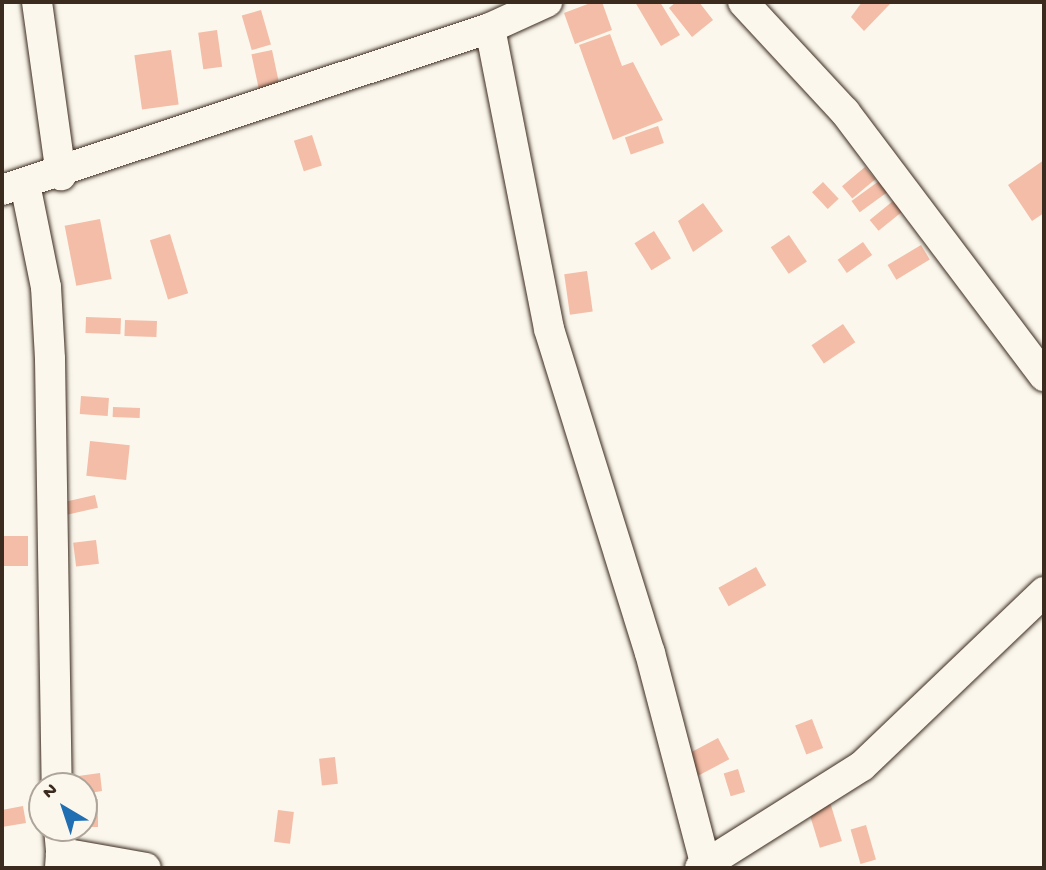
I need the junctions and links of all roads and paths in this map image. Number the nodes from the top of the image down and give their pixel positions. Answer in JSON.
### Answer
{"nodes":[{"id":1,"x":37,"y":2,"type":"edge"},
{"id":2,"x":547,"y":2,"type":"edge"},
{"id":3,"x":743,"y":2,"type":"edge"},
{"id":4,"x":490,"y":28,"type":"junction"},
{"id":5,"x":61,"y":175,"type":"junction"},
{"id":6,"x":13,"y":187,"type":"edge"},
{"id":7,"x":1044,"y":376,"type":"edge"},
{"id":8,"x":1044,"y":592,"type":"edge"},
{"id":9,"x":57,"y":772,"type":"edge"},
{"id":10,"x":60,"y":850,"type":"edge"},
{"id":11,"x":703,"y":867,"type":"edge"},
{"id":12,"x":146,"y":868,"type":"edge"}],
"edges":[{"from":1,"to":5,"type":"street"},
{"from":2,"to":4,"type":"street"},
{"from":3,"to":7,"type":"street"},
{"from":4,"to":5,"type":"street"},
{"from":4,"to":11,"type":"street"},
{"from":5,"to":6,"type":"street"},
{"from":6,"to":9,"type":"street"},
{"from":8,"to":11,"type":"street"},
{"from":10,"to":12,"type":"street"}]}
